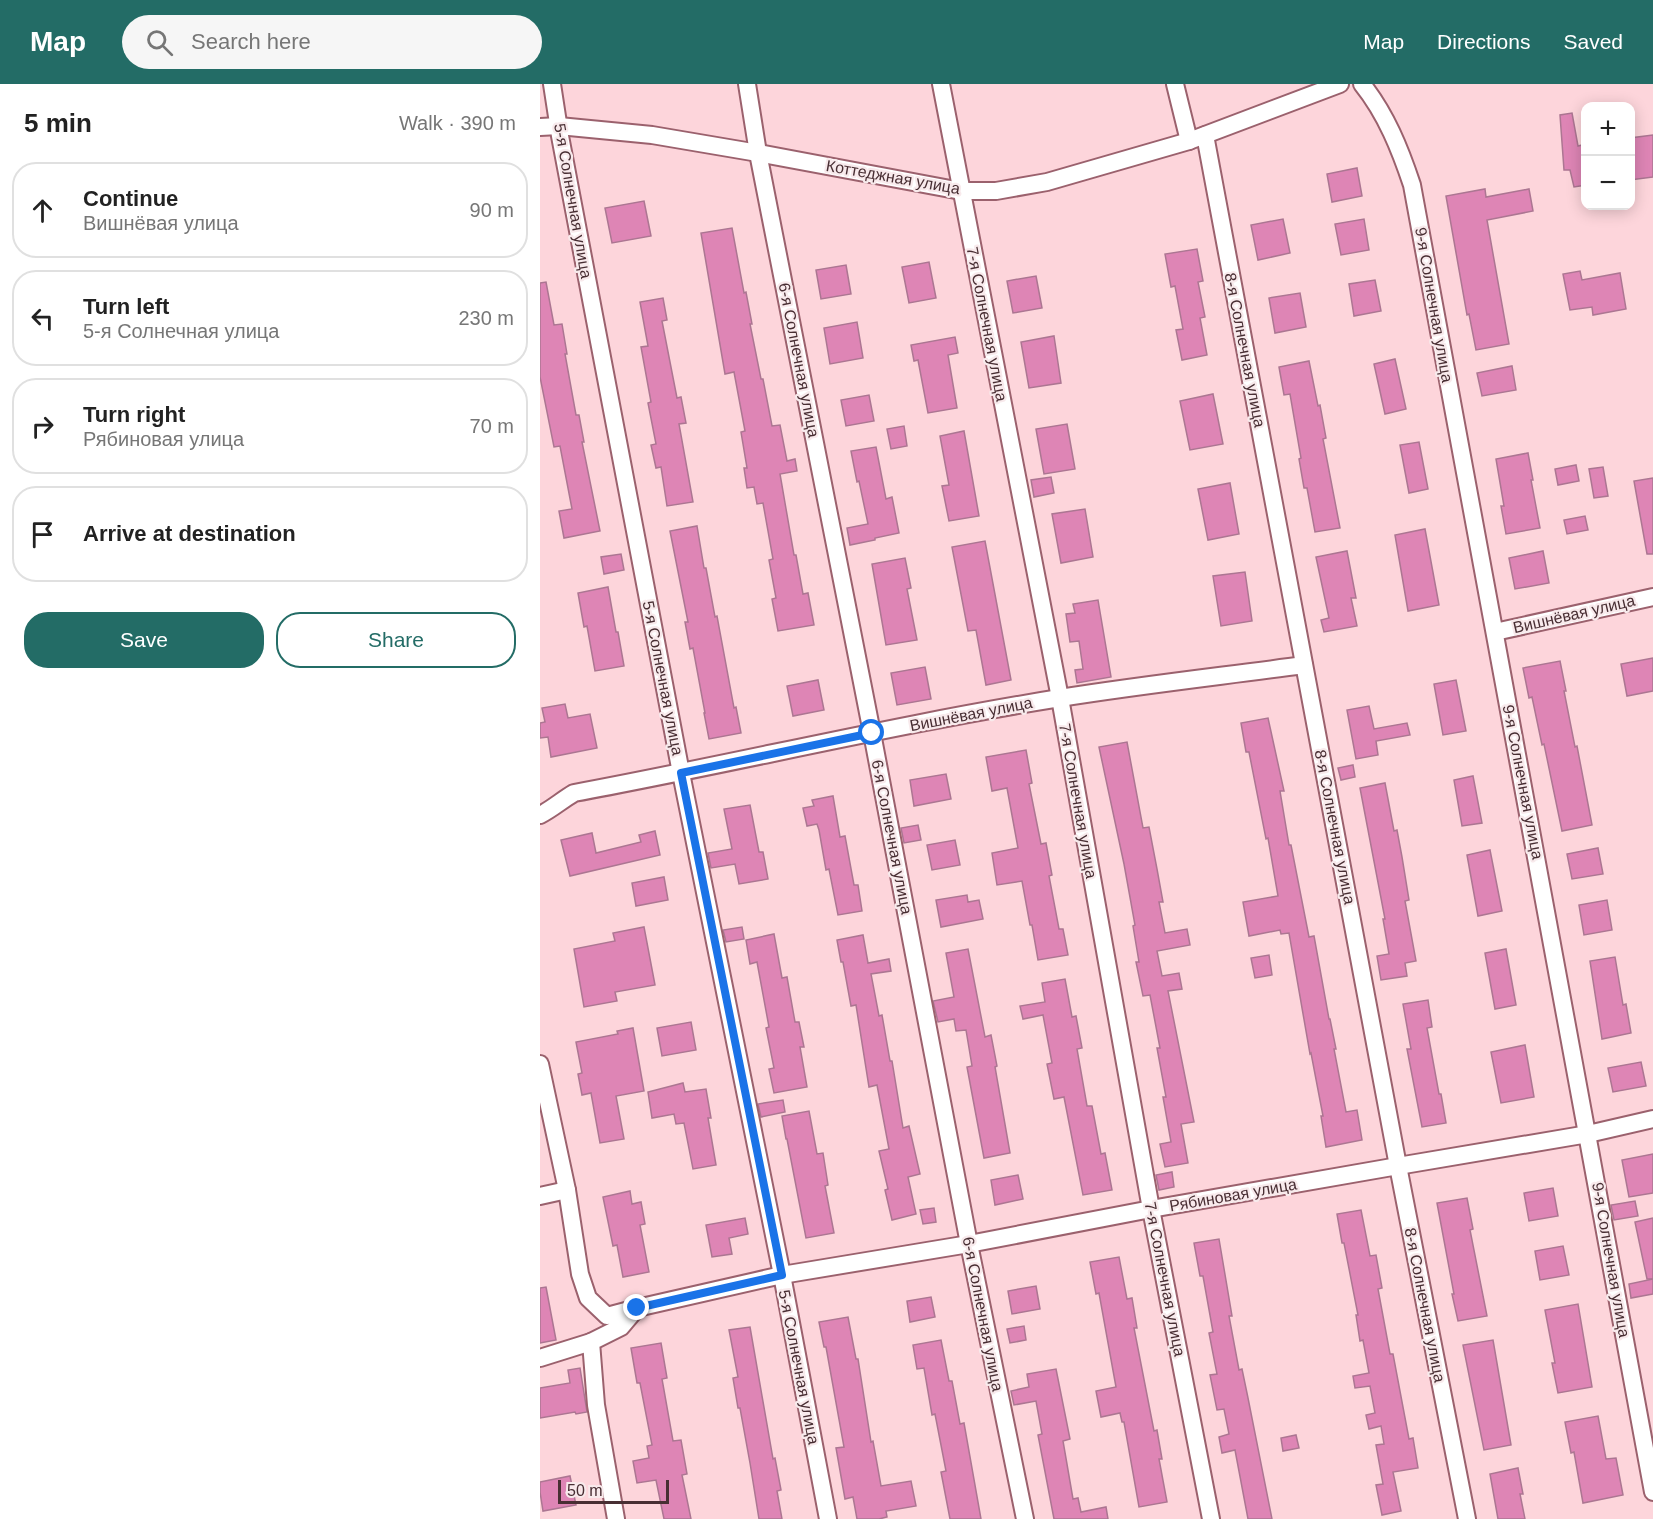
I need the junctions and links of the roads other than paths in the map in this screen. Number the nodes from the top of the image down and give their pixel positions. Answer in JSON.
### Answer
{"nodes":[{"id":1,"x":552,"y":84,"type":"edge"},
{"id":2,"x":747,"y":84,"type":"edge"},
{"id":3,"x":941,"y":84,"type":"edge"},
{"id":4,"x":1175,"y":84,"type":"edge"},
{"id":5,"x":1340,"y":84,"type":"edge"},
{"id":6,"x":1362,"y":84,"type":"edge"},
{"id":7,"x":558,"y":126,"type":"junction"},
{"id":8,"x":540,"y":127,"type":"edge"},
{"id":9,"x":1205,"y":135,"type":"junction"},
{"id":10,"x":1189,"y":141,"type":"junction"},
{"id":11,"x":759,"y":153,"type":"junction"},
{"id":12,"x":961,"y":191,"type":"junction"},
{"id":13,"x":1653,"y":597,"type":"edge"},
{"id":14,"x":1495,"y":632,"type":"junction"},
{"id":15,"x":1304,"y":665,"type":"junction"},
{"id":16,"x":1060,"y":698,"type":"junction"},
{"id":17,"x":872,"y":733,"type":"junction"},
{"id":18,"x":681,"y":773,"type":"junction"},
{"id":19,"x":540,"y":815,"type":"edge"},
{"id":20,"x":540,"y":1064,"type":"edge"},
{"id":21,"x":1653,"y":1119,"type":"edge"},
{"id":22,"x":1588,"y":1134,"type":"junction"},
{"id":23,"x":1398,"y":1166,"type":"junction"},
{"id":24,"x":567,"y":1190,"type":"junction"},
{"id":25,"x":540,"y":1196,"type":"edge"},
{"id":26,"x":1151,"y":1209,"type":"junction"},
{"id":27,"x":969,"y":1244,"type":"junction"},
{"id":28,"x":782,"y":1275,"type":"junction"},
{"id":29,"x":637,"y":1308,"type":"junction"},
{"id":30,"x":591,"y":1342,"type":"junction"},
{"id":31,"x":540,"y":1358,"type":"edge"},
{"id":32,"x":1653,"y":1492,"type":"edge"},
{"id":33,"x":616,"y":1519,"type":"edge"},
{"id":34,"x":828,"y":1519,"type":"edge"},
{"id":35,"x":1025,"y":1519,"type":"edge"},
{"id":36,"x":1211,"y":1519,"type":"edge"},
{"id":37,"x":1467,"y":1519,"type":"edge"}],
"edges":[{"from":1,"to":7,"type":"street","name":"5-я Солнечная улица"},
{"from":2,"to":11,"type":"street","name":"6-я Солнечная улица"},
{"from":3,"to":12,"type":"street","name":"7-я Солнечная улица"},
{"from":4,"to":10,"type":"street"},
{"from":5,"to":9,"type":"street","name":"Коттеджная улица"},
{"from":6,"to":14,"type":"street","name":"9-я Солнечная улица"},
{"from":7,"to":8,"type":"street","name":"Коттеджная улица"},
{"from":7,"to":11,"type":"street","name":"Коттеджная улица"},
{"from":7,"to":18,"type":"street","name":"5-я Солнечная улица"},
{"from":9,"to":10,"type":"street","name":"Коттеджная улица"},
{"from":9,"to":15,"type":"street","name":"8-я Солнечная улица"},
{"from":10,"to":12,"type":"street","name":"Коттеджная улица"},
{"from":11,"to":12,"type":"street","name":"Коттеджная улица"},
{"from":11,"to":17,"type":"street","name":"6-я Солнечная улица"},
{"from":12,"to":16,"type":"street","name":"7-я Солнечная улица"},
{"from":13,"to":14,"type":"street","name":"Вишнёвая улица"},
{"from":14,"to":22,"type":"street","name":"9-я Солнечная улица"},
{"from":15,"to":16,"type":"street","name":"Вишнёвая улица"},
{"from":15,"to":23,"type":"street","name":"8-я Солнечная улица"},
{"from":16,"to":17,"type":"street","name":"Вишнёвая улица"},
{"from":16,"to":26,"type":"street","name":"7-я Солнечная улица"},
{"from":17,"to":18,"type":"street","name":"Вишнёвая улица"},
{"from":17,"to":27,"type":"street","name":"6-я Солнечная улица"},
{"from":18,"to":19,"type":"street","name":"Вишнёвая улица"},
{"from":18,"to":28,"type":"street","name":"5-я Солнечная улица"},
{"from":20,"to":24,"type":"street"},
{"from":21,"to":22,"type":"street","name":"Рябиновая улица"},
{"from":22,"to":23,"type":"street","name":"Рябиновая улица"},
{"from":22,"to":32,"type":"street","name":"9-я Солнечная улица"},
{"from":23,"to":26,"type":"street","name":"Рябиновая улица"},
{"from":23,"to":37,"type":"street","name":"8-я Солнечная улица"},
{"from":24,"to":25,"type":"street"},
{"from":24,"to":29,"type":"street","name":"Рябиновая улица"},
{"from":26,"to":27,"type":"street","name":"Рябиновая улица"},
{"from":26,"to":36,"type":"street","name":"7-я Солнечная улица"},
{"from":27,"to":28,"type":"street","name":"Рябиновая улица"},
{"from":27,"to":35,"type":"street","name":"6-я Солнечная улица"},
{"from":28,"to":29,"type":"street","name":"Рябиновая улица"},
{"from":28,"to":34,"type":"street","name":"5-я Солнечная улица"},
{"from":29,"to":30,"type":"street"},
{"from":30,"to":31,"type":"street"},
{"from":30,"to":33,"type":"street"}]}
